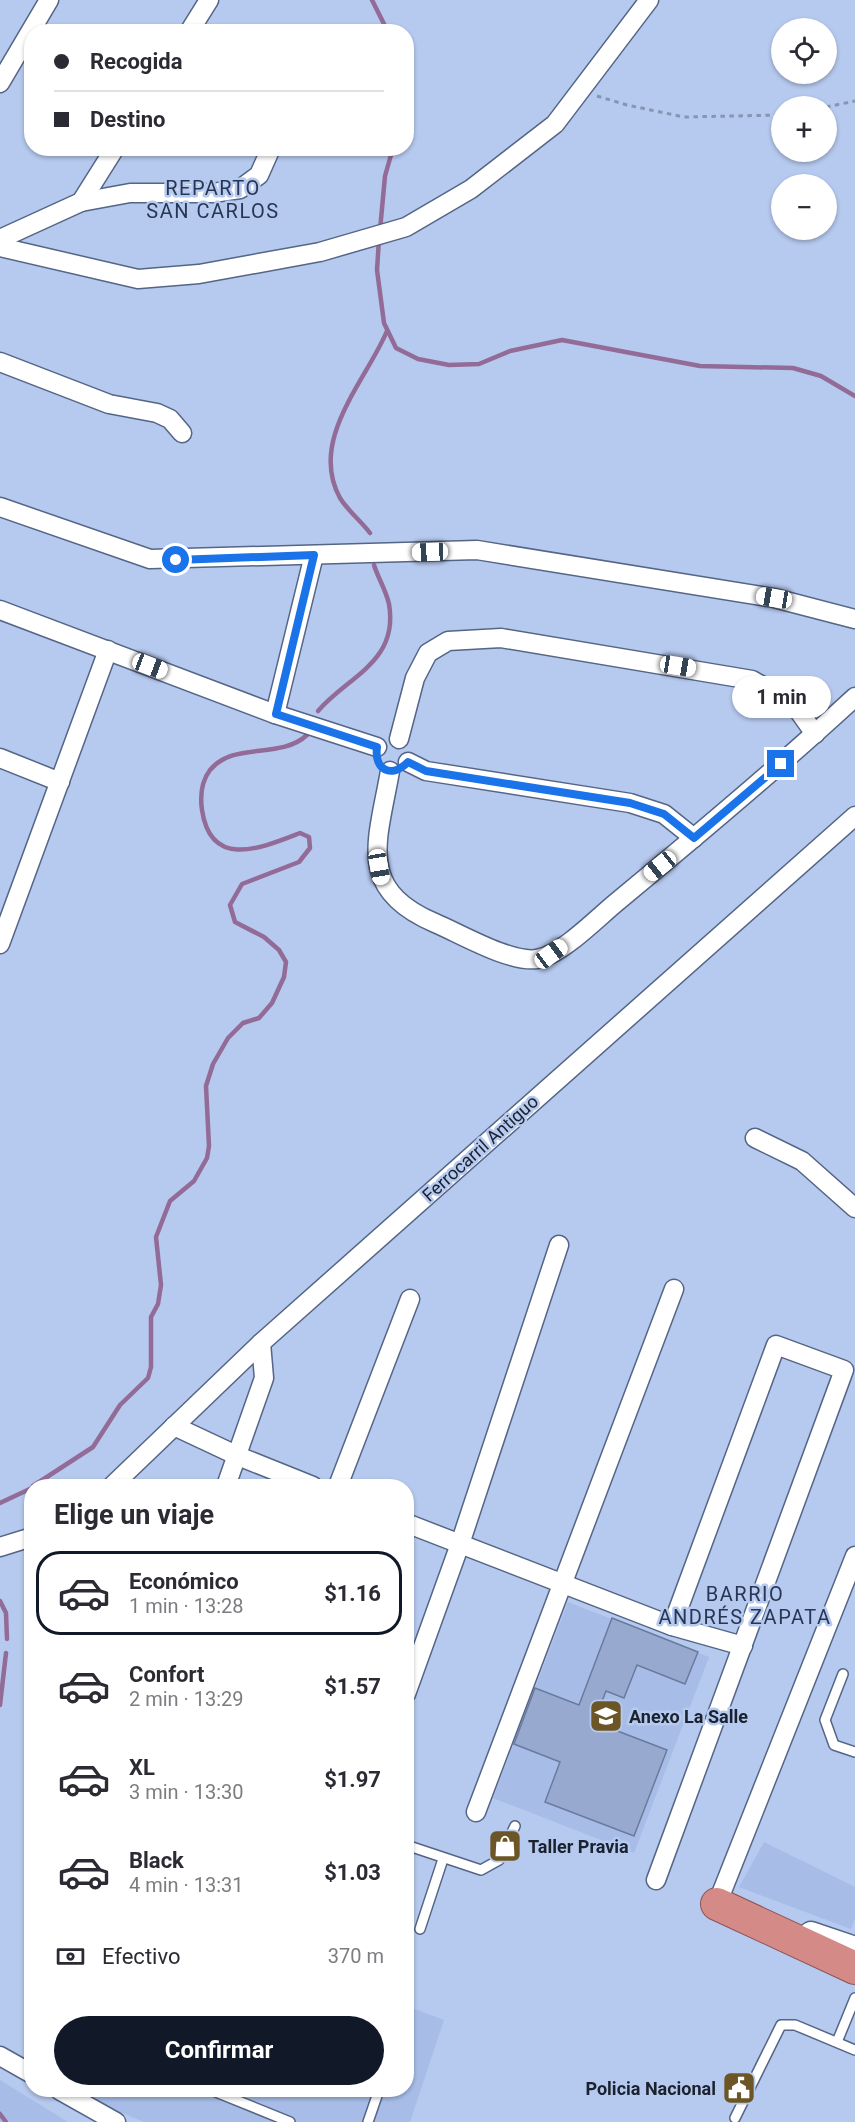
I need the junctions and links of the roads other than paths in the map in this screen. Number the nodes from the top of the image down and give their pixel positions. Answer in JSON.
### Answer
{"nodes":[{"id":1,"x":49,"y":0,"type":"edge"},
{"id":2,"x":204,"y":0,"type":"edge"},
{"id":3,"x":650,"y":0,"type":"edge"},
{"id":4,"x":35,"y":24,"type":"edge"},
{"id":5,"x":193,"y":24,"type":"edge"},
{"id":6,"x":24,"y":42,"type":"edge"},
{"id":7,"x":0,"y":83,"type":"edge"},
{"id":8,"x":110,"y":156,"type":"edge"},
{"id":9,"x":267,"y":156,"type":"edge"},
{"id":10,"x":81,"y":202,"type":"junction"},
{"id":11,"x":0,"y":239,"type":"edge"},
{"id":12,"x":0,"y":247,"type":"edge"},
{"id":13,"x":0,"y":362,"type":"edge"},
{"id":14,"x":182,"y":433,"type":"dead end"},
{"id":15,"x":0,"y":507,"type":"edge"},
{"id":16,"x":314,"y":555,"type":"junction"},
{"id":17,"x":1,"y":613,"type":"edge"},
{"id":18,"x":855,"y":619,"type":"edge"},
{"id":19,"x":108,"y":650,"type":"junction"},
{"id":20,"x":855,"y":697,"type":"edge"},
{"id":21,"x":276,"y":714,"type":"junction"},
{"id":22,"x":815,"y":734,"type":"junction"},
{"id":23,"x":399,"y":739,"type":"junction"},
{"id":24,"x":377,"y":747,"type":"junction"},
{"id":25,"x":0,"y":758,"type":"edge"},
{"id":26,"x":408,"y":762,"type":"junction"},
{"id":27,"x":390,"y":771,"type":"junction"},
{"id":28,"x":60,"y":782,"type":"junction"},
{"id":29,"x":855,"y":816,"type":"edge"},
{"id":30,"x":694,"y":838,"type":"junction"},
{"id":31,"x":0,"y":944,"type":"edge"},
{"id":32,"x":754,"y":1138,"type":"dead end"},
{"id":33,"x":855,"y":1208,"type":"edge"},
{"id":34,"x":559,"y":1245,"type":"dead end"},
{"id":35,"x":674,"y":1289,"type":"dead end"},
{"id":36,"x":410,"y":1299,"type":"dead end"},
{"id":37,"x":261,"y":1343,"type":"junction"},
{"id":38,"x":174,"y":1426,"type":"junction"},
{"id":39,"x":238,"y":1456,"type":"junction"},
{"id":40,"x":119,"y":1479,"type":"edge"},
{"id":41,"x":229,"y":1479,"type":"edge"},
{"id":42,"x":296,"y":1479,"type":"edge"},
{"id":43,"x":341,"y":1479,"type":"edge"},
{"id":44,"x":414,"y":1526,"type":"edge"},
{"id":45,"x":24,"y":1540,"type":"edge"},
{"id":46,"x":460,"y":1544,"type":"junction"},
{"id":47,"x":0,"y":1547,"type":"edge"},
{"id":48,"x":855,"y":1556,"type":"edge"},
{"id":49,"x":560,"y":1584,"type":"junction"},
{"id":50,"x":849,"y":1587,"type":"edge"},
{"id":51,"x":672,"y":1626,"type":"junction"},
{"id":52,"x":743,"y":1646,"type":"junction"},
{"id":53,"x":414,"y":1672,"type":"edge"},
{"id":54,"x":843,"y":1674,"type":"dead end"},
{"id":55,"x":855,"y":1752,"type":"edge"},
{"id":56,"x":476,"y":1812,"type":"dead end"},
{"id":57,"x":515,"y":1826,"type":"dead end"},
{"id":58,"x":414,"y":1848,"type":"edge"},
{"id":59,"x":443,"y":1859,"type":"junction"},
{"id":60,"x":656,"y":1880,"type":"dead end"},
{"id":61,"x":717,"y":1904,"type":"junction"},
{"id":62,"x":420,"y":1929,"type":"dead end"},
{"id":63,"x":855,"y":1949,"type":"edge"},
{"id":64,"x":855,"y":1957,"type":"edge"},
{"id":65,"x":855,"y":1968,"type":"edge"},
{"id":66,"x":855,"y":1998,"type":"edge"},
{"id":67,"x":837,"y":2042,"type":"junction"},
{"id":68,"x":855,"y":2050,"type":"edge"},
{"id":69,"x":0,"y":2056,"type":"edge"},
{"id":70,"x":24,"y":2070,"type":"edge"},
{"id":71,"x":71,"y":2097,"type":"edge"},
{"id":72,"x":228,"y":2097,"type":"edge"},
{"id":73,"x":377,"y":2097,"type":"edge"},
{"id":74,"x":735,"y":2118,"type":"dead end"},
{"id":75,"x":116,"y":2122,"type":"edge"},
{"id":76,"x":290,"y":2122,"type":"edge"},
{"id":77,"x":368,"y":2122,"type":"edge"}],
"edges":[{"from":1,"to":4,"type":"street"},
{"from":2,"to":5,"type":"street"},
{"from":3,"to":12,"type":"street"},
{"from":6,"to":7,"type":"street"},
{"from":8,"to":10,"type":"street"},
{"from":9,"to":10,"type":"street"},
{"from":10,"to":11,"type":"street"},
{"from":13,"to":14,"type":"street"},
{"from":15,"to":16,"type":"street"},
{"from":16,"to":18,"type":"street"},
{"from":16,"to":21,"type":"street"},
{"from":17,"to":19,"type":"street"},
{"from":19,"to":21,"type":"street"},
{"from":19,"to":28,"type":"street"},
{"from":20,"to":22,"type":"street"},
{"from":21,"to":24,"type":"street"},
{"from":22,"to":23,"type":"street"},
{"from":22,"to":30,"type":"street"},
{"from":23,"to":24,"type":"street"},
{"from":23,"to":26,"type":"street"},
{"from":24,"to":27,"type":"street"},
{"from":25,"to":28,"type":"street"},
{"from":26,"to":27,"type":"street"},
{"from":26,"to":30,"type":"street"},
{"from":27,"to":30,"type":"street"},
{"from":28,"to":31,"type":"street"},
{"from":29,"to":37,"type":"street","name":"Ferrocarril Antiguo"},
{"from":32,"to":33,"type":"street"},
{"from":34,"to":46,"type":"street"},
{"from":35,"to":49,"type":"street"},
{"from":36,"to":43,"type":"street"},
{"from":37,"to":38,"type":"street","name":"Ferrocarril Antiguo"},
{"from":37,"to":39,"type":"street"},
{"from":38,"to":39,"type":"street"},
{"from":38,"to":40,"type":"street","name":"Ferrocarril Antiguo"},
{"from":39,"to":41,"type":"street"},
{"from":39,"to":42,"type":"street"},
{"from":44,"to":46,"type":"street"},
{"from":45,"to":47,"type":"street"},
{"from":46,"to":49,"type":"street"},
{"from":46,"to":53,"type":"street"},
{"from":48,"to":50,"type":"street"},
{"from":49,"to":51,"type":"street"},
{"from":49,"to":56,"type":"street"},
{"from":50,"to":61,"type":"street"},
{"from":51,"to":52,"type":"street"},
{"from":51,"to":52,"type":"street"},
{"from":52,"to":60,"type":"street"},
{"from":54,"to":55,"type":"lane"},
{"from":57,"to":59,"type":"lane"},
{"from":58,"to":59,"type":"lane"},
{"from":59,"to":62,"type":"lane"},
{"from":61,"to":63,"type":"street"},
{"from":61,"to":64,"type":"street"},
{"from":61,"to":65,"type":"highway"},
{"from":66,"to":67,"type":"lane"},
{"from":67,"to":68,"type":"lane"},
{"from":67,"to":74,"type":"lane"},
{"from":69,"to":70,"type":"street"},
{"from":71,"to":75,"type":"street"},
{"from":72,"to":76,"type":"lane"},
{"from":73,"to":77,"type":"lane"}]}
